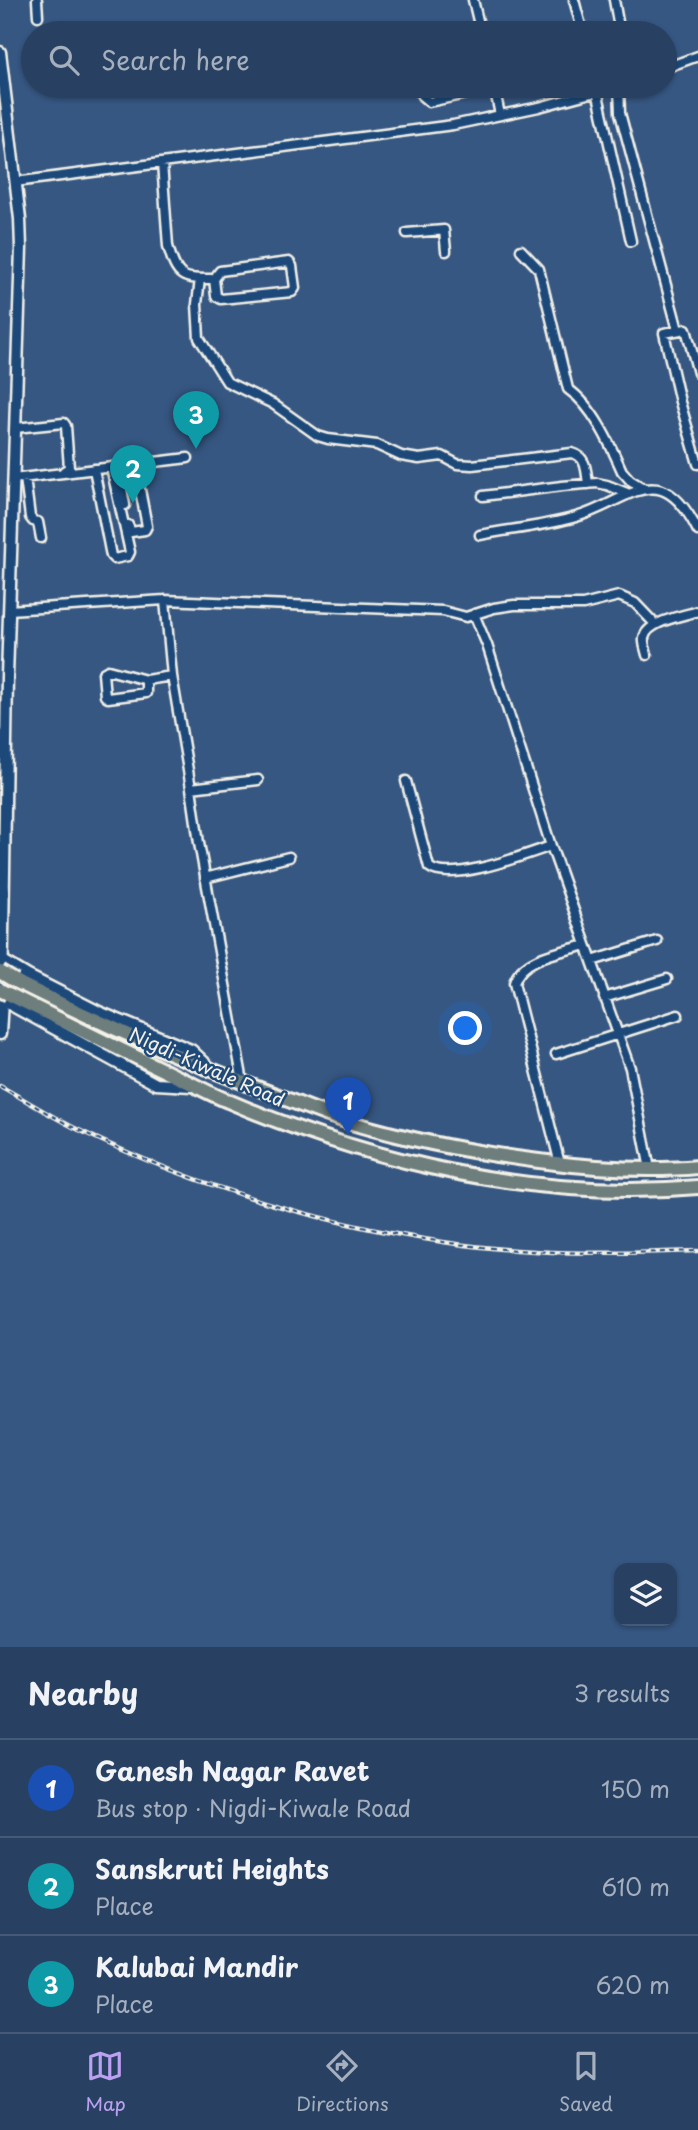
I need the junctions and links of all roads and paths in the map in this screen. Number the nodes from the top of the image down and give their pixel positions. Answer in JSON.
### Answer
{"nodes":[{"id":1,"x":37,"y":0,"type":"edge"},
{"id":2,"x":474,"y":0,"type":"edge"},
{"id":3,"x":575,"y":0,"type":"edge"},
{"id":4,"x":614,"y":0,"type":"edge"},
{"id":5,"x":38,"y":16,"type":"dead end"},
{"id":6,"x":478,"y":21,"type":"edge"},
{"id":7,"x":580,"y":21,"type":"edge"},
{"id":8,"x":618,"y":21,"type":"edge"},
{"id":9,"x":0,"y":52,"type":"edge"},
{"id":10,"x":698,"y":56,"type":"edge"},
{"id":11,"x":677,"y":64,"type":"edge"},
{"id":12,"x":424,"y":98,"type":"edge"},
{"id":13,"x":446,"y":98,"type":"edge"},
{"id":14,"x":496,"y":98,"type":"edge"},
{"id":15,"x":567,"y":98,"type":"edge"},
{"id":16,"x":599,"y":98,"type":"edge"},
{"id":17,"x":619,"y":98,"type":"edge"},
{"id":18,"x":500,"y":115,"type":"junction"},
{"id":19,"x":162,"y":163,"type":"junction"},
{"id":20,"x":15,"y":182,"type":"junction"},
{"id":21,"x":407,"y":233,"type":"dead end"},
{"id":22,"x":631,"y":241,"type":"dead end"},
{"id":23,"x":521,"y":250,"type":"dead end"},
{"id":24,"x":446,"y":251,"type":"dead end"},
{"id":25,"x":200,"y":279,"type":"junction"},
{"id":26,"x":214,"y":279,"type":"junction"},
{"id":27,"x":678,"y":330,"type":"junction"},
{"id":28,"x":698,"y":373,"type":"edge"},
{"id":29,"x":15,"y":428,"type":"junction"},
{"id":30,"x":188,"y":458,"type":"dead end"},
{"id":31,"x":135,"y":464,"type":"junction"},
{"id":32,"x":698,"y":464,"type":"edge"},
{"id":33,"x":114,"y":467,"type":"junction"},
{"id":34,"x":94,"y":469,"type":"junction"},
{"id":35,"x":137,"y":475,"type":"junction"},
{"id":36,"x":13,"y":478,"type":"junction"},
{"id":37,"x":25,"y":478,"type":"junction"},
{"id":38,"x":117,"y":478,"type":"junction"},
{"id":39,"x":96,"y":481,"type":"junction"},
{"id":40,"x":589,"y":484,"type":"junction"},
{"id":41,"x":643,"y":488,"type":"junction"},
{"id":42,"x":627,"y":493,"type":"junction"},
{"id":43,"x":483,"y":496,"type":"dead end"},
{"id":44,"x":698,"y":531,"type":"edge"},
{"id":45,"x":480,"y":535,"type":"dead end"},
{"id":46,"x":41,"y":538,"type":"dead end"},
{"id":47,"x":165,"y":600,"type":"junction"},
{"id":48,"x":9,"y":610,"type":"junction"},
{"id":49,"x":698,"y":611,"type":"edge"},
{"id":50,"x":474,"y":614,"type":"junction"},
{"id":51,"x":655,"y":624,"type":"junction"},
{"id":52,"x":4,"y":649,"type":"edge"},
{"id":53,"x":647,"y":655,"type":"dead end"},
{"id":54,"x":4,"y":665,"type":"edge"},
{"id":55,"x":172,"y":676,"type":"junction"},
{"id":56,"x":146,"y":680,"type":"junction"},
{"id":57,"x":257,"y":780,"type":"dead end"},
{"id":58,"x":406,"y":781,"type":"dead end"},
{"id":59,"x":191,"y":788,"type":"junction"},
{"id":60,"x":2,"y":813,"type":"edge"},
{"id":61,"x":551,"y":846,"type":"junction"},
{"id":62,"x":289,"y":857,"type":"dead end"},
{"id":63,"x":205,"y":878,"type":"junction"},
{"id":64,"x":657,"y":941,"type":"dead end"},
{"id":65,"x":586,"y":945,"type":"junction"},
{"id":66,"x":592,"y":961,"type":"junction"},
{"id":67,"x":1,"y":964,"type":"edge"},
{"id":68,"x":667,"y":979,"type":"dead end"},
{"id":69,"x":1,"y":997,"type":"edge"},
{"id":70,"x":604,"y":998,"type":"junction"},
{"id":71,"x":678,"y":1015,"type":"dead end"},
{"id":72,"x":0,"y":1034,"type":"edge"},
{"id":73,"x":618,"y":1035,"type":"junction"},
{"id":74,"x":556,"y":1054,"type":"dead end"},
{"id":75,"x":214,"y":1072,"type":"junction"},
{"id":76,"x":243,"y":1083,"type":"junction"},
{"id":77,"x":198,"y":1086,"type":"junction"},
{"id":78,"x":560,"y":1164,"type":"junction"},
{"id":79,"x":698,"y":1167,"type":"edge"},
{"id":80,"x":650,"y":1169,"type":"junction"},
{"id":81,"x":698,"y":1187,"type":"edge"}],
"edges":[{"from":1,"to":5,"type":"street"},
{"from":2,"to":6,"type":"street"},
{"from":3,"to":7,"type":"street"},
{"from":4,"to":8,"type":"street"},
{"from":9,"to":20,"type":"street"},
{"from":10,"to":11,"type":"street"},
{"from":12,"to":13,"type":"street"},
{"from":14,"to":18,"type":"street"},
{"from":15,"to":18,"type":"street"},
{"from":16,"to":22,"type":"street"},
{"from":17,"to":27,"type":"street"},
{"from":18,"to":19,"type":"street"},
{"from":19,"to":20,"type":"street"},
{"from":19,"to":25,"type":"street"},
{"from":20,"to":29,"type":"street"},
{"from":21,"to":24,"type":"street"},
{"from":23,"to":41,"type":"street"},
{"from":25,"to":26,"type":"street"},
{"from":25,"to":40,"type":"street"},
{"from":26,"to":26,"type":"street"},
{"from":27,"to":28,"type":"street"},
{"from":27,"to":32,"type":"street"},
{"from":29,"to":36,"type":"street"},
{"from":29,"to":36,"type":"street"},
{"from":30,"to":31,"type":"street"},
{"from":31,"to":33,"type":"street"},
{"from":31,"to":35,"type":"street"},
{"from":33,"to":34,"type":"street"},
{"from":33,"to":38,"type":"street"},
{"from":34,"to":37,"type":"street"},
{"from":34,"to":39,"type":"street"},
{"from":35,"to":38,"type":"street"},
{"from":35,"to":38,"type":"street"},
{"from":36,"to":37,"type":"street"},
{"from":36,"to":48,"type":"street"},
{"from":37,"to":46,"type":"street"},
{"from":38,"to":39,"type":"street"},
{"from":38,"to":39,"type":"street"},
{"from":40,"to":42,"type":"street"},
{"from":40,"to":43,"type":"street"},
{"from":41,"to":42,"type":"street"},
{"from":41,"to":44,"type":"street"},
{"from":42,"to":45,"type":"street"},
{"from":47,"to":48,"type":"street"},
{"from":47,"to":50,"type":"street"},
{"from":47,"to":55,"type":"street"},
{"from":48,"to":52,"type":"street"},
{"from":49,"to":51,"type":"street"},
{"from":50,"to":51,"type":"street"},
{"from":50,"to":61,"type":"street"},
{"from":51,"to":53,"type":"street"},
{"from":52,"to":54,"type":"street"},
{"from":54,"to":60,"type":"street"},
{"from":55,"to":56,"type":"street"},
{"from":55,"to":59,"type":"street"},
{"from":56,"to":56,"type":"street"},
{"from":57,"to":59,"type":"street"},
{"from":58,"to":61,"type":"street"},
{"from":59,"to":63,"type":"street"},
{"from":60,"to":67,"type":"street"},
{"from":61,"to":65,"type":"street"},
{"from":62,"to":63,"type":"street"},
{"from":63,"to":76,"type":"street"},
{"from":64,"to":66,"type":"street"},
{"from":65,"to":66,"type":"street"},
{"from":65,"to":78,"type":"street"},
{"from":66,"to":70,"type":"street"},
{"from":67,"to":69,"type":"street"},
{"from":67,"to":75,"type":"main road","name":"Nigdi-Kiwale Road","bridge":true},
{"from":67,"to":75,"type":"street"},
{"from":68,"to":70,"type":"street"},
{"from":69,"to":72,"type":"street"},
{"from":69,"to":77,"type":"main road","name":"Nigdi-Kiwale Road"},
{"from":69,"to":77,"type":"street"},
{"from":70,"to":73,"type":"street"},
{"from":71,"to":73,"type":"street"},
{"from":73,"to":74,"type":"street"},
{"from":73,"to":80,"type":"street"},
{"from":75,"to":76,"type":"main road","name":"Nigdi-Kiwale Road"},
{"from":76,"to":78,"type":"main road","name":"Nigdi-Kiwale Road"},
{"from":77,"to":81,"type":"main road","name":"Nigdi-Kiwale Road"},
{"from":78,"to":80,"type":"main road","name":"Nigdi-Kiwale Road"},
{"from":79,"to":80,"type":"main road","name":"Nigdi-Kiwale Road"}]}
